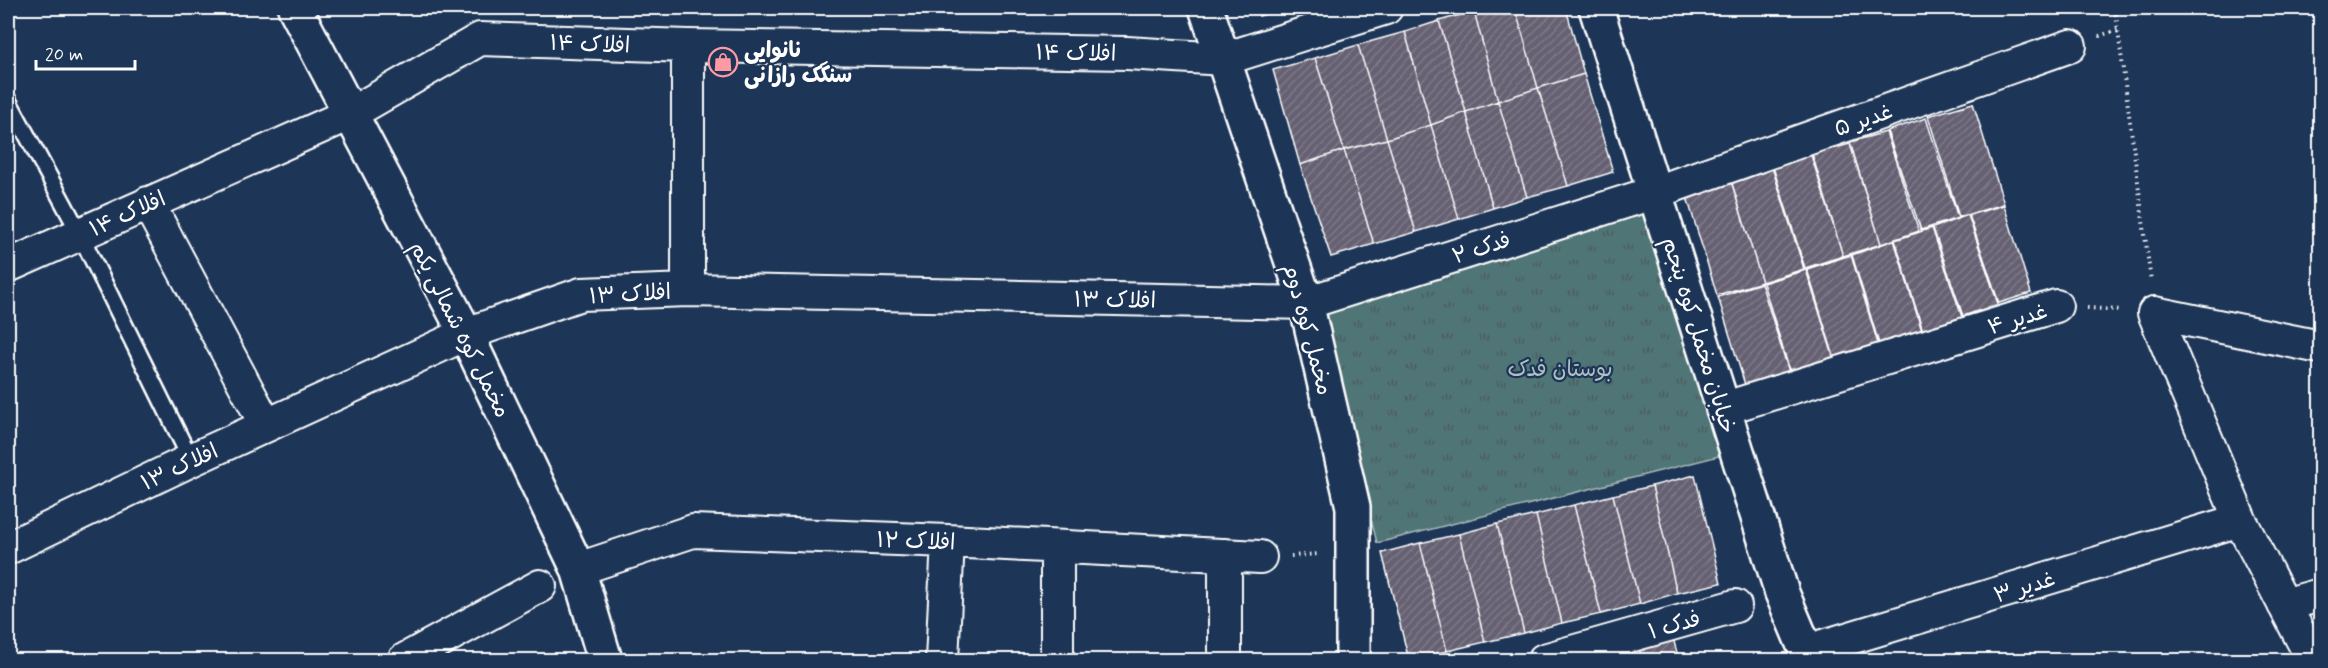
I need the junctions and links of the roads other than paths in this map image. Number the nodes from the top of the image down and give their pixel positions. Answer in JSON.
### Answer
{"nodes":[{"id":1,"x":296,"y":8,"type":"edge"},
{"id":2,"x":1206,"y":8,"type":"edge"},
{"id":3,"x":1386,"y":8,"type":"edge"},
{"id":4,"x":1596,"y":8,"type":"edge"},
{"id":5,"x":688,"y":46,"type":"junction"},
{"id":6,"x":2070,"y":46,"type":"dead end"},
{"id":7,"x":1224,"y":58,"type":"junction"},
{"id":8,"x":8,"y":100,"type":"edge"},
{"id":9,"x":350,"y":114,"type":"junction"},
{"id":10,"x":1656,"y":192,"type":"junction"},
{"id":11,"x":148,"y":203,"type":"junction"},
{"id":12,"x":80,"y":234,"type":"junction"},
{"id":13,"x":8,"y":266,"type":"edge"},
{"id":14,"x":688,"y":290,"type":"junction"},
{"id":15,"x":1306,"y":303,"type":"junction"},
{"id":16,"x":2056,"y":306,"type":"road end"},
{"id":17,"x":466,"y":334,"type":"junction"},
{"id":18,"x":2320,"y":347,"type":"edge"},
{"id":19,"x":1722,"y":409,"type":"junction"},
{"id":20,"x":266,"y":425,"type":"junction"},
{"id":21,"x":191,"y":460,"type":"junction"},
{"id":22,"x":2240,"y":520,"type":"junction"},
{"id":23,"x":948,"y":541,"type":"junction"},
{"id":24,"x":1058,"y":547,"type":"junction"},
{"id":25,"x":8,"y":548,"type":"edge"},
{"id":26,"x":1225,"y":555,"type":"junction"},
{"id":27,"x":1260,"y":557,"type":"road end"},
{"id":28,"x":578,"y":569,"type":"junction"},
{"id":29,"x":540,"y":586,"type":"dead end"},
{"id":30,"x":2320,"y":595,"type":"edge"},
{"id":31,"x":2284,"y":604,"type":"junction"},
{"id":32,"x":1735,"y":606,"type":"dead end"},
{"id":33,"x":1808,"y":656,"type":"edge"},
{"id":34,"x":404,"y":660,"type":"edge"},
{"id":35,"x":605,"y":660,"type":"edge"},
{"id":36,"x":942,"y":660,"type":"edge"},
{"id":37,"x":1057,"y":660,"type":"edge"},
{"id":38,"x":1225,"y":660,"type":"edge"},
{"id":39,"x":1353,"y":660,"type":"edge"},
{"id":40,"x":1544,"y":660,"type":"edge"},
{"id":41,"x":2313,"y":660,"type":"edge"}],
"edges":[{"from":1,"to":9,"type":"street","name":"مخمل کوه شمالی‌ یکم"},
{"from":2,"to":7,"type":"street","name":"مخمل کوه دوم"},
{"from":3,"to":7,"type":"street"},
{"from":4,"to":10,"type":"street","name":"خیابان مخمل کوه پنجم"},
{"from":5,"to":7,"type":"street","name":"افلاک ۱۴"},
{"from":5,"to":9,"type":"street","name":"افلاک ۱۴"},
{"from":5,"to":14,"type":"street"},
{"from":6,"to":10,"type":"street","name":"غدیر ۵"},
{"from":7,"to":15,"type":"street","name":"مخمل کوه دوم"},
{"from":8,"to":12,"type":"lane"},
{"from":9,"to":11,"type":"street","name":"افلاک ۱۴"},
{"from":9,"to":17,"type":"street","name":"مخمل کوه شمالی‌ یکم"},
{"from":10,"to":15,"type":"street","name":"فدک ۲"},
{"from":10,"to":19,"type":"street","name":"خیابان مخمل کوه پنجم"},
{"from":11,"to":12,"type":"street","name":"افلاک ۱۴"},
{"from":11,"to":20,"type":"street"},
{"from":12,"to":13,"type":"street","name":"افلاک ۱۴"},
{"from":12,"to":21,"type":"lane"},
{"from":14,"to":15,"type":"street","name":"افلاک ۱۳"},
{"from":14,"to":17,"type":"street","name":"افلاک ۱۳"},
{"from":15,"to":39,"type":"street","name":"مخمل کوه دوم"},
{"from":16,"to":19,"type":"street","name":"غدیر ۴"},
{"from":17,"to":20,"type":"street","name":"افلاک ۱۳"},
{"from":17,"to":28,"type":"street","name":"مخمل کوه شمالی‌ یکم"},
{"from":18,"to":22,"type":"street"},
{"from":19,"to":33,"type":"street","name":"خیابان مخمل کوه پنجم"},
{"from":20,"to":21,"type":"street","name":"افلاک ۱۳"},
{"from":21,"to":25,"type":"street","name":"افلاک ۱۳"},
{"from":22,"to":31,"type":"street"},
{"from":22,"to":33,"type":"street","name":"غدیر ۳"},
{"from":23,"to":24,"type":"street","name":"افلاک ۱۲"},
{"from":23,"to":28,"type":"street","name":"افلاک ۱۲"},
{"from":23,"to":36,"type":"street"},
{"from":24,"to":26,"type":"street","name":"افلاک ۱۲"},
{"from":24,"to":37,"type":"street"},
{"from":26,"to":27,"type":"street","name":"افلاک ۱۲"},
{"from":26,"to":38,"type":"street"},
{"from":28,"to":35,"type":"street","name":"مخمل کوه شمالی‌ یکم"},
{"from":29,"to":34,"type":"street"},
{"from":30,"to":31,"type":"street"},
{"from":31,"to":41,"type":"street"},
{"from":32,"to":40,"type":"street","name":"فدک ۱"}]}
